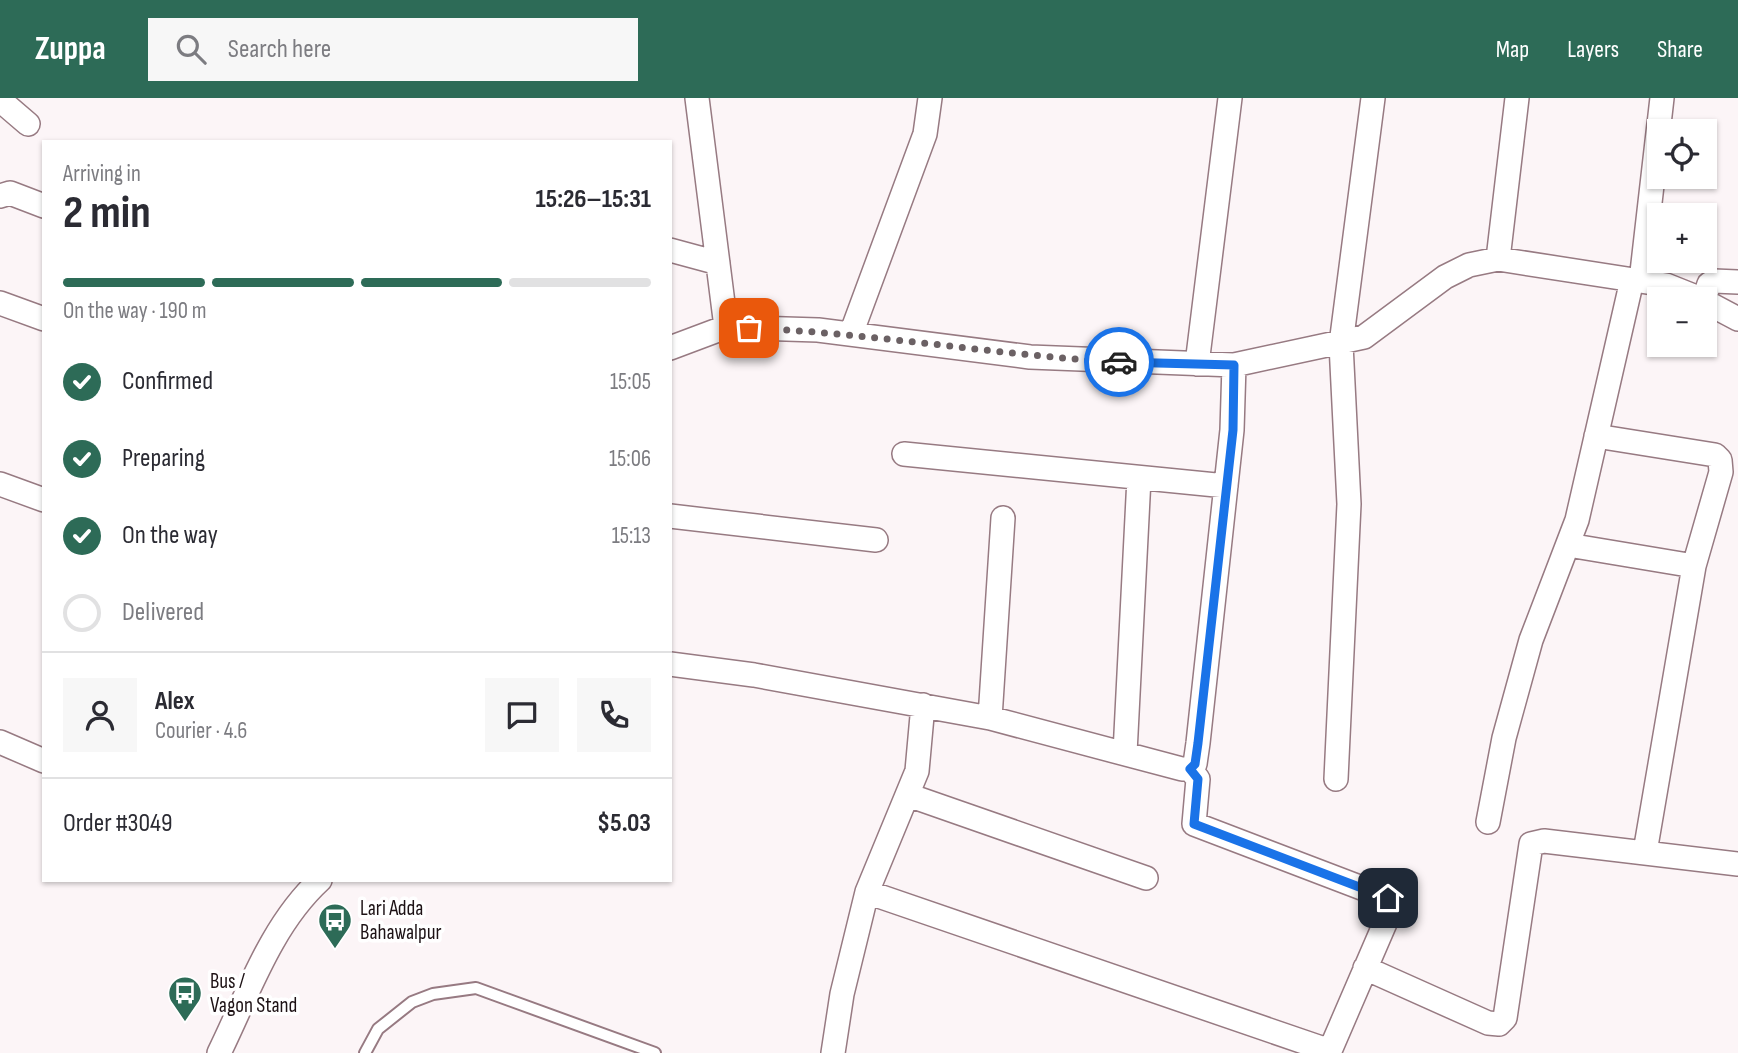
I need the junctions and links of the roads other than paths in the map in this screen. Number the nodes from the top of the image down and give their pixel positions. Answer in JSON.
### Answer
{"nodes":[{"id":1,"x":697,"y":98,"type":"edge"},
{"id":2,"x":930,"y":98,"type":"edge"},
{"id":3,"x":1230,"y":98,"type":"edge"},
{"id":4,"x":1373,"y":98,"type":"edge"},
{"id":5,"x":1517,"y":98,"type":"edge"},
{"id":6,"x":1662,"y":98,"type":"edge"},
{"id":7,"x":0,"y":100,"type":"edge"},
{"id":8,"x":28,"y":124,"type":"dead end"},
{"id":9,"x":0,"y":196,"type":"edge"},
{"id":10,"x":42,"y":205,"type":"edge"},
{"id":11,"x":672,"y":251,"type":"edge"},
{"id":12,"x":1498,"y":259,"type":"junction"},
{"id":13,"x":718,"y":263,"type":"junction"},
{"id":14,"x":1636,"y":280,"type":"junction"},
{"id":15,"x":1738,"y":282,"type":"edge"},
{"id":16,"x":1671,"y":287,"type":"edge"},
{"id":17,"x":1708,"y":287,"type":"edge"},
{"id":18,"x":0,"y":303,"type":"edge"},
{"id":19,"x":1717,"y":308,"type":"edge"},
{"id":20,"x":42,"y":318,"type":"edge"},
{"id":21,"x":1738,"y":319,"type":"edge"},
{"id":22,"x":726,"y":327,"type":"junction"},
{"id":23,"x":851,"y":334,"type":"junction"},
{"id":24,"x":1341,"y":344,"type":"junction"},
{"id":25,"x":672,"y":347,"type":"edge"},
{"id":26,"x":1197,"y":364,"type":"junction"},
{"id":27,"x":1234,"y":365,"type":"junction"},
{"id":28,"x":1596,"y":436,"type":"junction"},
{"id":29,"x":904,"y":454,"type":"dead end"},
{"id":30,"x":1139,"y":478,"type":"junction"},
{"id":31,"x":0,"y":484,"type":"edge"},
{"id":32,"x":1226,"y":486,"type":"junction"},
{"id":33,"x":42,"y":499,"type":"edge"},
{"id":34,"x":672,"y":516,"type":"edge"},
{"id":35,"x":1003,"y":518,"type":"dead end"},
{"id":36,"x":876,"y":540,"type":"dead end"},
{"id":37,"x":1568,"y":545,"type":"junction"},
{"id":38,"x":1694,"y":566,"type":"junction"},
{"id":39,"x":672,"y":664,"type":"edge"},
{"id":40,"x":923,"y":705,"type":"junction"},
{"id":41,"x":990,"y":718,"type":"junction"},
{"id":42,"x":0,"y":742,"type":"edge"},
{"id":43,"x":1125,"y":754,"type":"junction"},
{"id":44,"x":42,"y":760,"type":"edge"},
{"id":45,"x":1190,"y":769,"type":"junction"},
{"id":46,"x":1336,"y":779,"type":"dead end"},
{"id":47,"x":908,"y":795,"type":"junction"},
{"id":48,"x":1488,"y":822,"type":"dead end"},
{"id":49,"x":1645,"y":852,"type":"junction"},
{"id":50,"x":1738,"y":864,"type":"edge"},
{"id":51,"x":1146,"y":878,"type":"dead end"},
{"id":52,"x":318,"y":882,"type":"edge"},
{"id":53,"x":867,"y":892,"type":"junction"},
{"id":54,"x":1365,"y":968,"type":"junction"},
{"id":55,"x":1330,"y":1052,"type":"edge"},
{"id":56,"x":219,"y":1053,"type":"edge"},
{"id":57,"x":365,"y":1053,"type":"edge"},
{"id":58,"x":655,"y":1053,"type":"edge"},
{"id":59,"x":833,"y":1053,"type":"edge"}],
"edges":[{"from":1,"to":13,"type":"street"},
{"from":2,"to":23,"type":"street"},
{"from":3,"to":26,"type":"street"},
{"from":4,"to":24,"type":"street"},
{"from":5,"to":12,"type":"street"},
{"from":6,"to":14,"type":"street"},
{"from":7,"to":8,"type":"street"},
{"from":9,"to":10,"type":"street"},
{"from":11,"to":13,"type":"street"},
{"from":12,"to":14,"type":"street"},
{"from":12,"to":24,"type":"street"},
{"from":13,"to":22,"type":"street"},
{"from":14,"to":16,"type":"street"},
{"from":14,"to":28,"type":"street"},
{"from":15,"to":17,"type":"street"},
{"from":18,"to":20,"type":"street"},
{"from":19,"to":21,"type":"street"},
{"from":22,"to":23,"type":"street"},
{"from":22,"to":25,"type":"street"},
{"from":23,"to":26,"type":"street"},
{"from":24,"to":27,"type":"street"},
{"from":24,"to":46,"type":"street"},
{"from":26,"to":27,"type":"street"},
{"from":27,"to":32,"type":"street"},
{"from":28,"to":37,"type":"street"},
{"from":28,"to":38,"type":"street"},
{"from":29,"to":30,"type":"street"},
{"from":30,"to":32,"type":"street"},
{"from":30,"to":43,"type":"street"},
{"from":31,"to":33,"type":"street"},
{"from":32,"to":45,"type":"street"},
{"from":34,"to":36,"type":"street"},
{"from":35,"to":41,"type":"street"},
{"from":37,"to":38,"type":"street"},
{"from":37,"to":48,"type":"street"},
{"from":38,"to":49,"type":"street"},
{"from":39,"to":40,"type":"street"},
{"from":40,"to":41,"type":"street"},
{"from":40,"to":47,"type":"street"},
{"from":41,"to":43,"type":"street"},
{"from":42,"to":44,"type":"street"},
{"from":43,"to":45,"type":"street"},
{"from":45,"to":54,"type":"street"},
{"from":47,"to":51,"type":"street"},
{"from":47,"to":53,"type":"street"},
{"from":49,"to":50,"type":"street"},
{"from":49,"to":54,"type":"street"},
{"from":52,"to":56,"type":"street"},
{"from":53,"to":55,"type":"street"},
{"from":53,"to":59,"type":"street"},
{"from":54,"to":55,"type":"street"},
{"from":57,"to":58,"type":"lane"}]}
